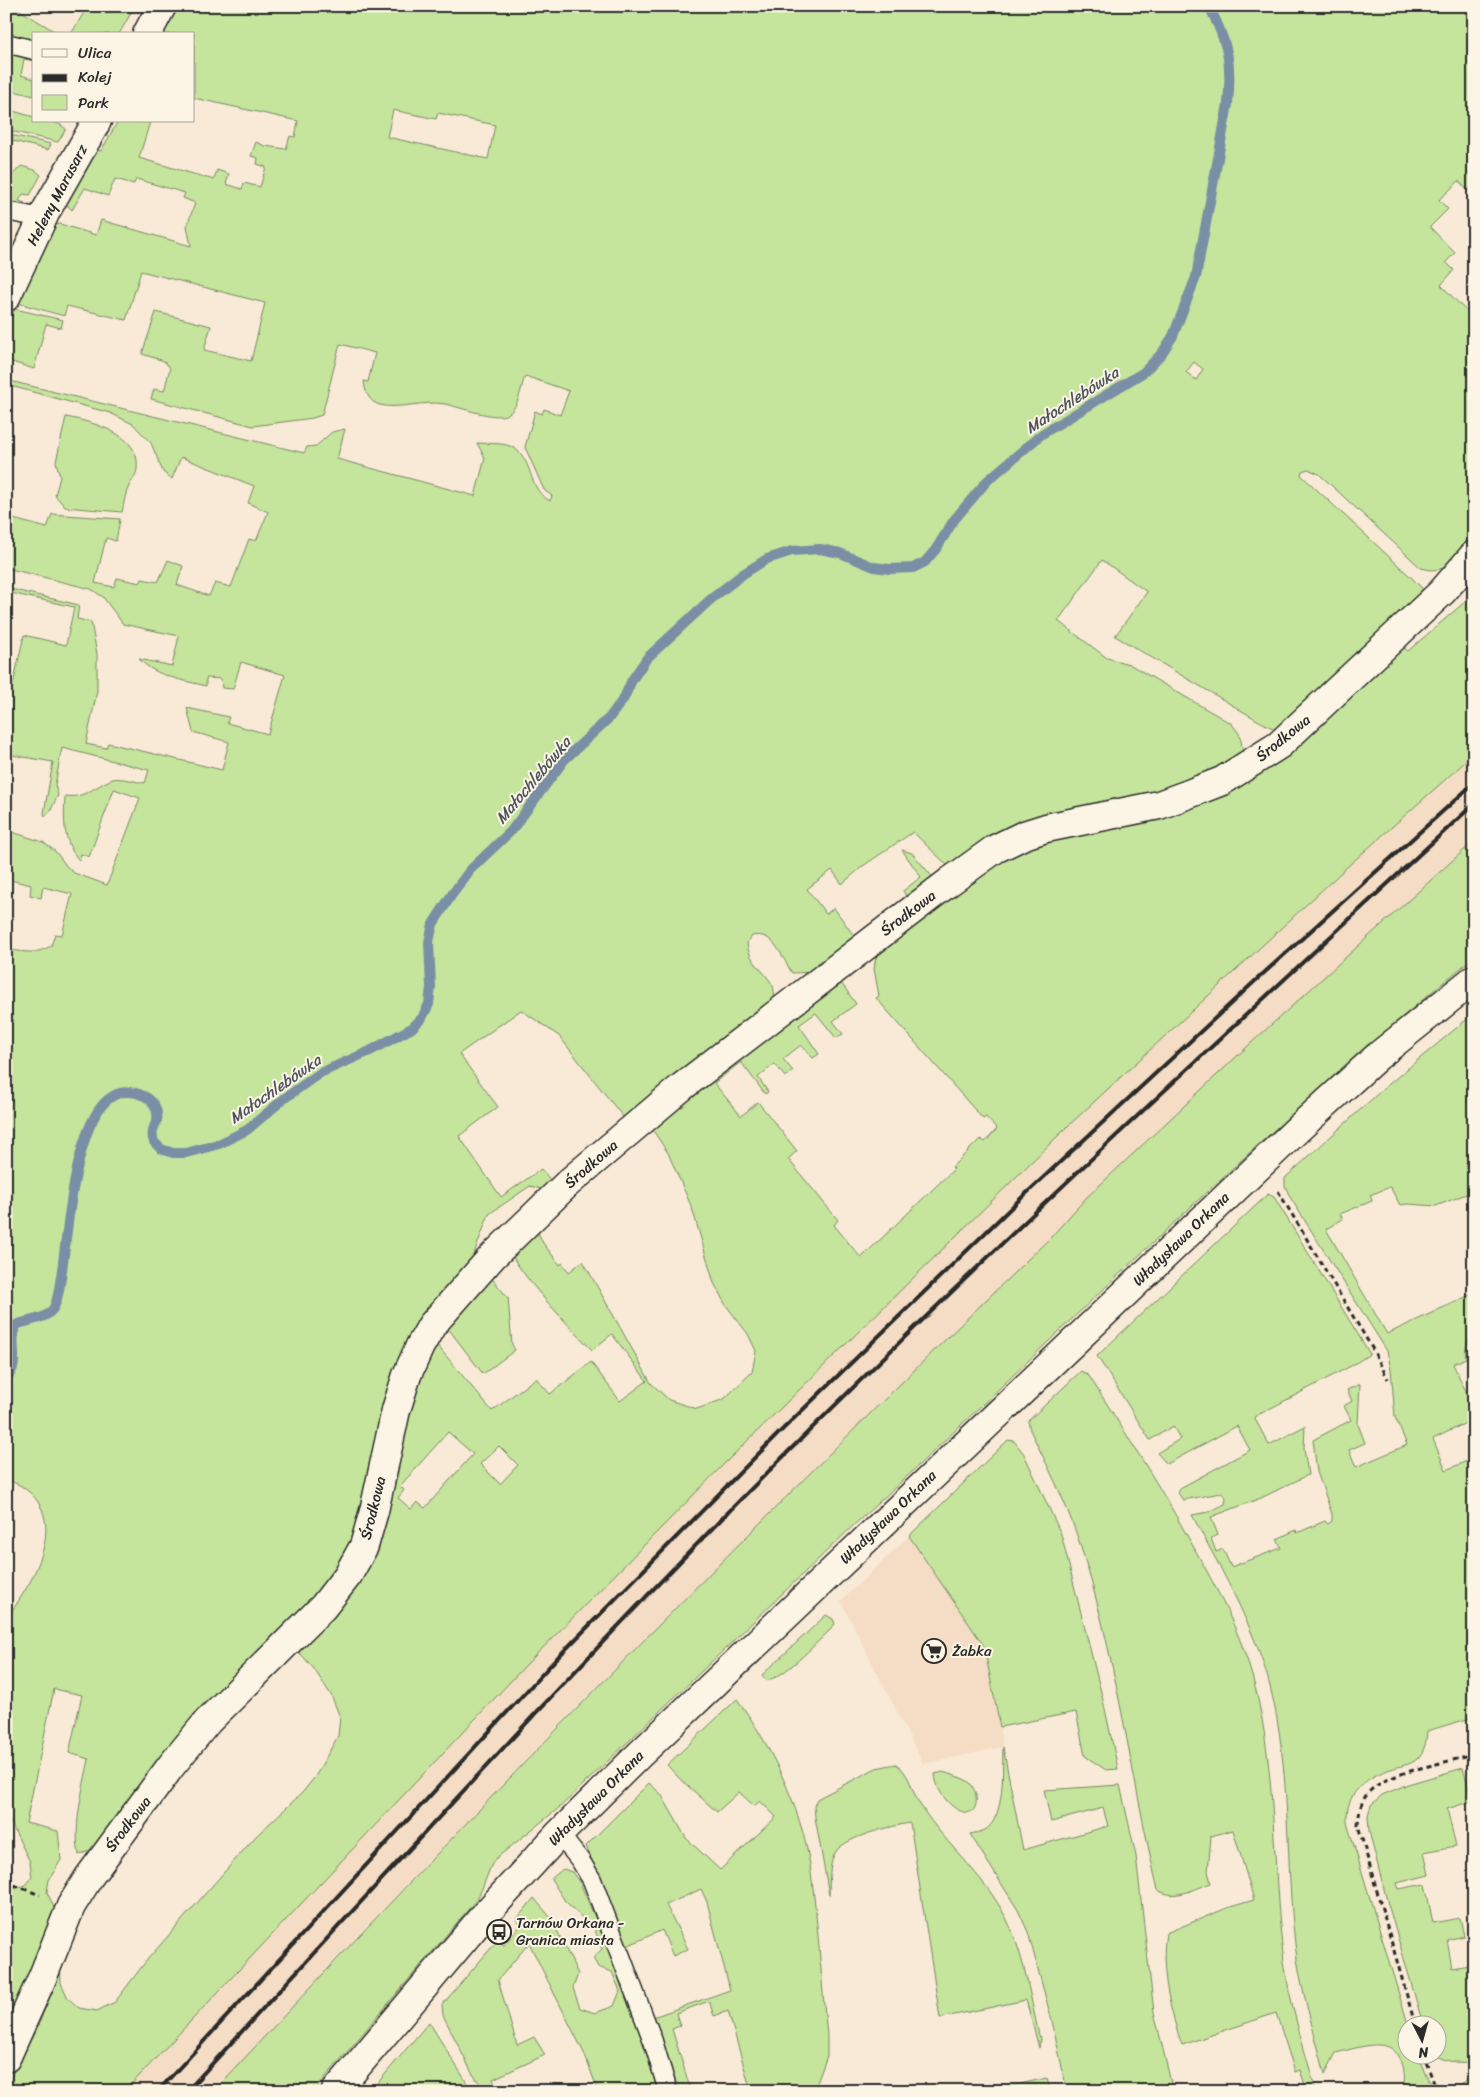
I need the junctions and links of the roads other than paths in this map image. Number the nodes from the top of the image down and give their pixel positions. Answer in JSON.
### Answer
{"nodes":[{"id":1,"x":162,"y":6,"type":"edge"},
{"id":2,"x":148,"y":32,"type":"edge"},
{"id":3,"x":6,"y":43,"type":"edge"},
{"id":4,"x":32,"y":50,"type":"edge"},
{"id":5,"x":96,"y":122,"type":"edge"},
{"id":6,"x":6,"y":211,"type":"edge"},
{"id":7,"x":42,"y":218,"type":"junction"},
{"id":8,"x":6,"y":297,"type":"edge"},
{"id":9,"x":1474,"y":555,"type":"edge"},
{"id":10,"x":1474,"y":979,"type":"edge"},
{"id":11,"x":559,"y":1834,"type":"junction"},
{"id":12,"x":6,"y":2058,"type":"edge"},
{"id":13,"x":336,"y":2091,"type":"edge"},
{"id":14,"x":668,"y":2091,"type":"edge"}],
"edges":[{"from":1,"to":2,"type":"street"},
{"from":3,"to":4,"type":"lane"},
{"from":5,"to":7,"type":"street","name":"Heleny Marusarz"},
{"from":6,"to":7,"type":"lane"},
{"from":7,"to":8,"type":"street","name":"Heleny Marusarz"},
{"from":9,"to":12,"type":"street","name":"Środkowa"},
{"from":10,"to":11,"type":"street","name":"Władysława Orkana"},
{"from":11,"to":13,"type":"street","name":"Władysława Orkana"},
{"from":11,"to":14,"type":"lane"}]}
